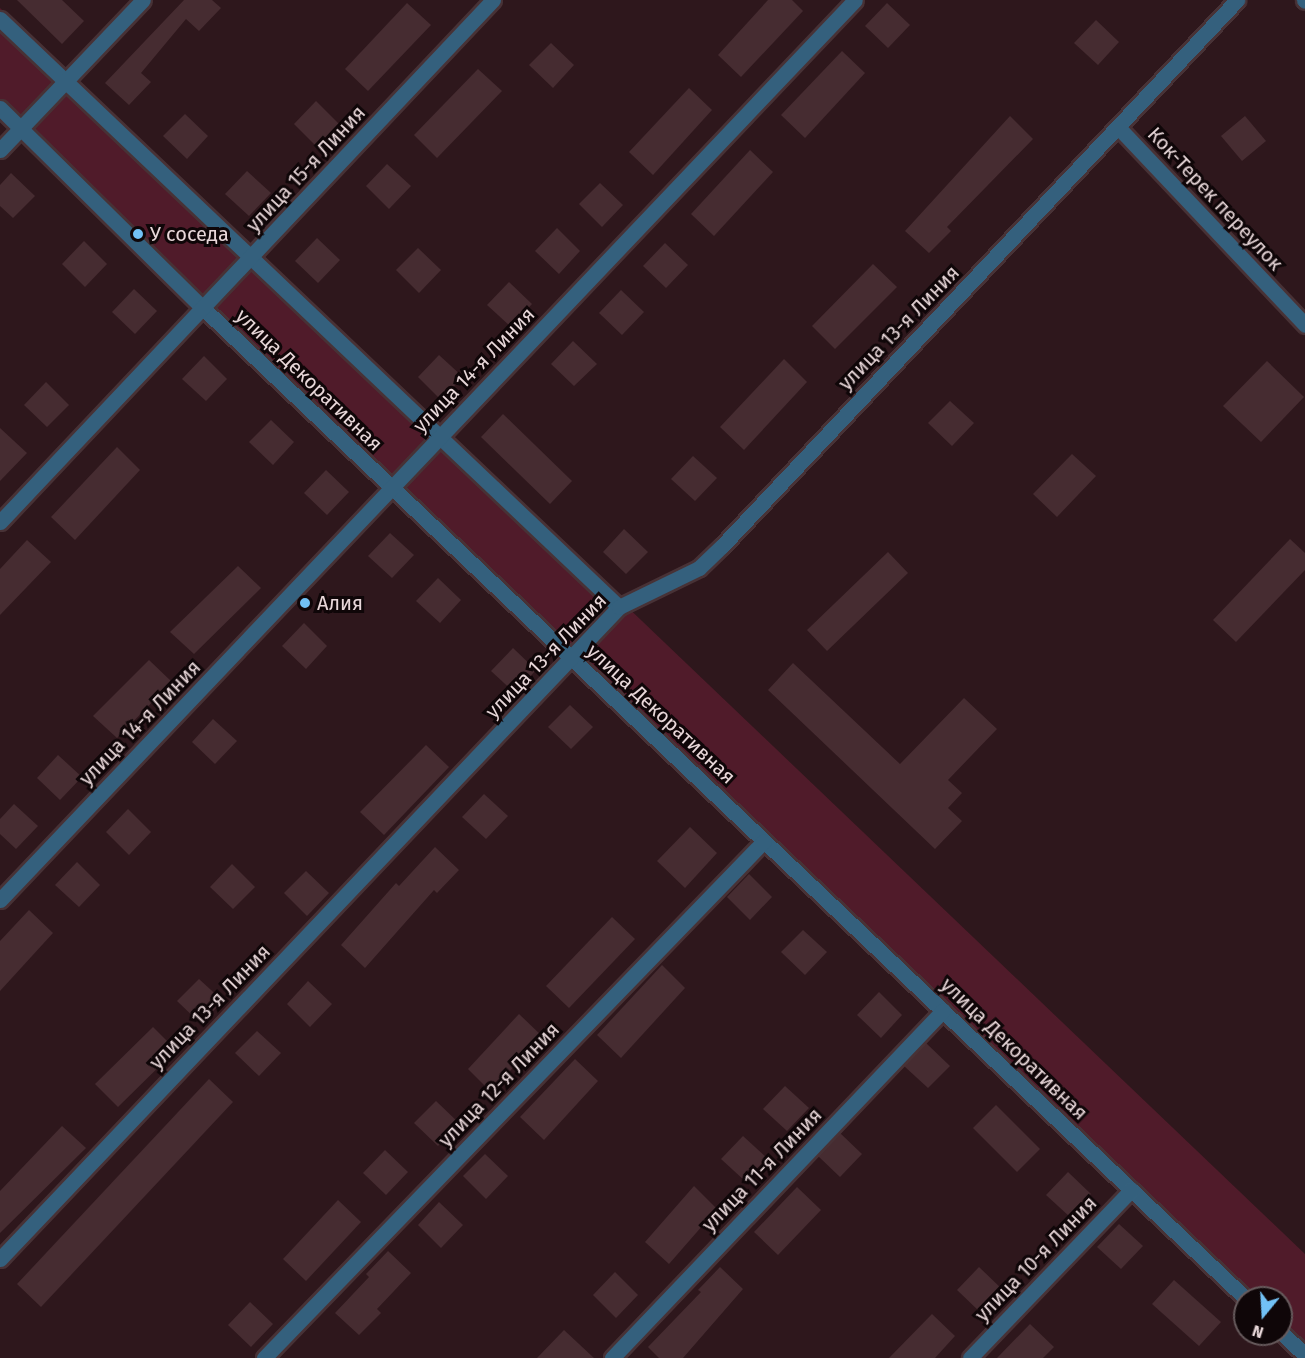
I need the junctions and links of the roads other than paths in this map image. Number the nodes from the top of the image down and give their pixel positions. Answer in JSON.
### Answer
{"nodes":[{"id":1,"x":143,"y":0,"type":"edge"},
{"id":2,"x":493,"y":0,"type":"edge"},
{"id":3,"x":855,"y":0,"type":"edge"},
{"id":4,"x":1237,"y":0,"type":"edge"},
{"id":5,"x":0,"y":20,"type":"edge"},
{"id":6,"x":66,"y":82,"type":"junction"},
{"id":7,"x":0,"y":108,"type":"edge"},
{"id":8,"x":21,"y":128,"type":"junction"},
{"id":9,"x":1119,"y":128,"type":"junction"},
{"id":10,"x":0,"y":150,"type":"edge"},
{"id":11,"x":251,"y":258,"type":"junction"},
{"id":12,"x":204,"y":309,"type":"junction"},
{"id":13,"x":1305,"y":325,"type":"edge"},
{"id":14,"x":439,"y":436,"type":"junction"},
{"id":15,"x":392,"y":488,"type":"junction"},
{"id":16,"x":0,"y":522,"type":"edge"},
{"id":17,"x":619,"y":607,"type":"junction"},
{"id":18,"x":572,"y":658,"type":"junction"},
{"id":19,"x":764,"y":841,"type":"junction"},
{"id":20,"x":0,"y":900,"type":"edge"},
{"id":21,"x":943,"y":1011,"type":"junction"},
{"id":22,"x":1131,"y":1190,"type":"junction"},
{"id":23,"x":0,"y":1259,"type":"edge"},
{"id":24,"x":1233,"y":1287,"type":"edge"},
{"id":25,"x":1293,"y":1344,"type":"edge"},
{"id":26,"x":1305,"y":1355,"type":"edge"},
{"id":27,"x":264,"y":1358,"type":"edge"},
{"id":28,"x":612,"y":1358,"type":"edge"},
{"id":29,"x":970,"y":1358,"type":"edge"}],
"edges":[{"from":1,"to":6,"type":"street"},
{"from":2,"to":11,"type":"street","name":"улица 15-я Линия"},
{"from":3,"to":14,"type":"street","name":"улица 14-я Линия"},
{"from":4,"to":9,"type":"street","name":"улица 13-я Линия"},
{"from":5,"to":6,"type":"street"},
{"from":6,"to":8,"type":"street"},
{"from":6,"to":11,"type":"street"},
{"from":7,"to":8,"type":"street","name":"улица Декоративная"},
{"from":8,"to":10,"type":"street"},
{"from":8,"to":12,"type":"street","name":"улица Декоративная"},
{"from":9,"to":13,"type":"street","name":"Кок-Терек переулок"},
{"from":9,"to":17,"type":"street","name":"улица 13-я Линия"},
{"from":11,"to":12,"type":"street","name":"улица 15-я Линия"},
{"from":11,"to":14,"type":"street"},
{"from":12,"to":15,"type":"street","name":"улица Декоративная"},
{"from":12,"to":16,"type":"street","name":"улица 15-я Линия"},
{"from":14,"to":15,"type":"street","name":"улица 14-я Линия"},
{"from":14,"to":17,"type":"street"},
{"from":15,"to":18,"type":"street","name":"улица Декоративная"},
{"from":15,"to":20,"type":"street","name":"улица 14-я Линия"},
{"from":17,"to":18,"type":"street","name":"улица 13-я Линия"},
{"from":18,"to":19,"type":"street","name":"улица Декоративная"},
{"from":18,"to":23,"type":"street","name":"улица 13-я Линия"},
{"from":19,"to":21,"type":"street","name":"улица Декоративная"},
{"from":19,"to":27,"type":"street","name":"улица 12-я Линия"},
{"from":21,"to":22,"type":"street","name":"улица Декоративная"},
{"from":21,"to":28,"type":"street","name":"улица 11-я Линия"},
{"from":22,"to":24,"type":"street","name":"улица Декоративная"},
{"from":22,"to":29,"type":"street","name":"улица 10-я Линия"},
{"from":25,"to":26,"type":"street"}]}
